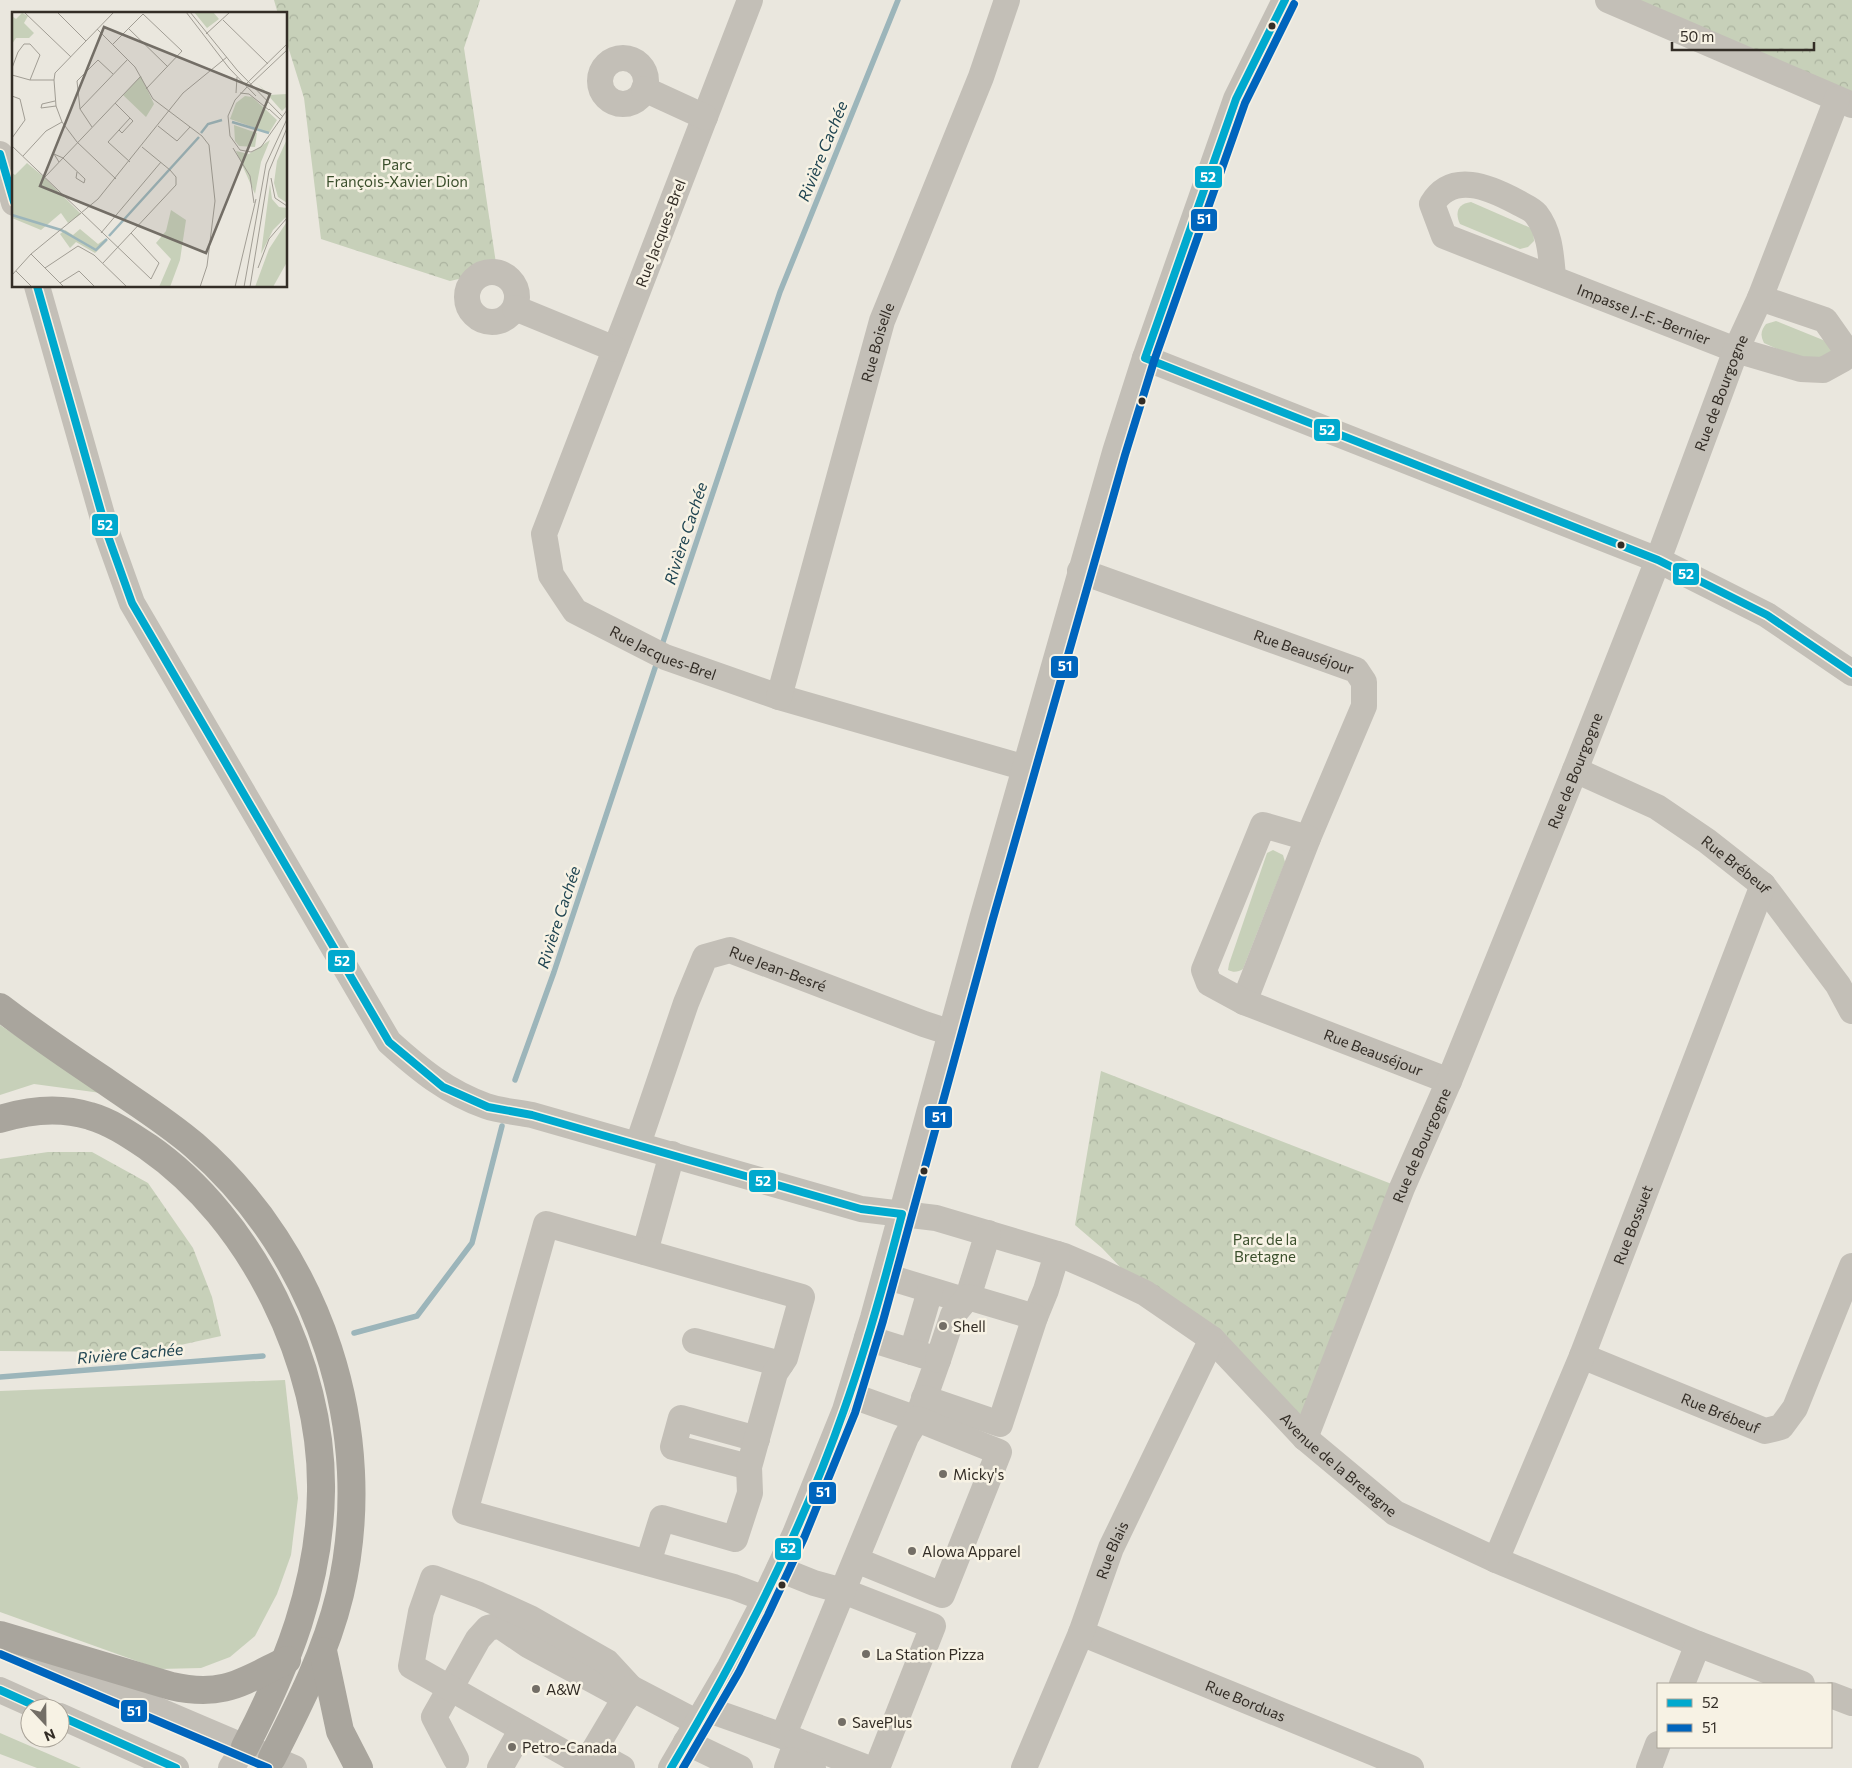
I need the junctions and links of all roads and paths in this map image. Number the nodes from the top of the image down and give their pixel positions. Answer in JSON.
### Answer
{"nodes":[{"id":1,"x":750,"y":0,"type":"edge"},
{"id":2,"x":1007,"y":0,"type":"edge"},
{"id":3,"x":1285,"y":0,"type":"edge"},
{"id":4,"x":1608,"y":0,"type":"edge"},
{"id":5,"x":644,"y":89,"type":"dead end"},
{"id":6,"x":1844,"y":102,"type":"edge"},
{"id":7,"x":705,"y":117,"type":"junction"},
{"id":8,"x":0,"y":154,"type":"edge"},
{"id":9,"x":12,"y":196,"type":"edge"},
{"id":10,"x":1553,"y":276,"type":"junction"},
{"id":11,"x":38,"y":288,"type":"edge"},
{"id":12,"x":1760,"y":298,"type":"junction"},
{"id":13,"x":515,"y":308,"type":"dead end"},
{"id":14,"x":615,"y":349,"type":"junction"},
{"id":15,"x":1736,"y":350,"type":"junction"},
{"id":16,"x":1145,"y":358,"type":"junction"},
{"id":17,"x":1658,"y":560,"type":"junction"},
{"id":18,"x":1080,"y":571,"type":"junction"},
{"id":19,"x":1852,"y":673,"type":"edge"},
{"id":20,"x":780,"y":697,"type":"junction"},
{"id":21,"x":1026,"y":768,"type":"junction"},
{"id":22,"x":1575,"y":770,"type":"junction"},
{"id":23,"x":1308,"y":838,"type":"junction"},
{"id":24,"x":1763,"y":885,"type":"junction"},
{"id":25,"x":1244,"y":1002,"type":"junction"},
{"id":26,"x":0,"y":1007,"type":"edge"},
{"id":27,"x":1852,"y":1011,"type":"edge"},
{"id":28,"x":952,"y":1033,"type":"junction"},
{"id":29,"x":1449,"y":1081,"type":"junction"},
{"id":30,"x":0,"y":1119,"type":"edge"},
{"id":31,"x":638,"y":1144,"type":"junction"},
{"id":32,"x":672,"y":1154,"type":"junction"},
{"id":33,"x":902,"y":1214,"type":"junction"},
{"id":34,"x":988,"y":1233,"type":"junction"},
{"id":35,"x":645,"y":1252,"type":"junction"},
{"id":36,"x":1057,"y":1254,"type":"junction"},
{"id":37,"x":1852,"y":1266,"type":"edge"},
{"id":38,"x":885,"y":1276,"type":"junction"},
{"id":39,"x":930,"y":1291,"type":"junction"},
{"id":40,"x":968,"y":1297,"type":"junction"},
{"id":41,"x":1035,"y":1316,"type":"junction"},
{"id":42,"x":867,"y":1338,"type":"junction"},
{"id":43,"x":1212,"y":1339,"type":"junction"},
{"id":44,"x":695,"y":1341,"type":"dead end"},
{"id":45,"x":912,"y":1352,"type":"junction"},
{"id":46,"x":1582,"y":1356,"type":"junction"},
{"id":47,"x":938,"y":1360,"type":"junction"},
{"id":48,"x":781,"y":1364,"type":"junction"},
{"id":49,"x":850,"y":1395,"type":"junction"},
{"id":50,"x":920,"y":1408,"type":"junction"},
{"id":51,"x":1305,"y":1438,"type":"junction"},
{"id":52,"x":757,"y":1439,"type":"junction"},
{"id":53,"x":749,"y":1467,"type":"junction"},
{"id":54,"x":856,"y":1560,"type":"junction"},
{"id":55,"x":1496,"y":1560,"type":"junction"},
{"id":56,"x":648,"y":1563,"type":"junction"},
{"id":57,"x":779,"y":1569,"type":"junction"},
{"id":58,"x":843,"y":1591,"type":"junction"},
{"id":59,"x":765,"y":1600,"type":"junction"},
{"id":60,"x":1081,"y":1633,"type":"junction"},
{"id":61,"x":0,"y":1635,"type":"edge"},
{"id":62,"x":0,"y":1643,"type":"edge"},
{"id":63,"x":1698,"y":1644,"type":"junction"},
{"id":64,"x":323,"y":1651,"type":"junction"},
{"id":65,"x":287,"y":1660,"type":"junction"},
{"id":66,"x":411,"y":1666,"type":"junction"},
{"id":67,"x":1682,"y":1683,"type":"edge"},
{"id":68,"x":1799,"y":1683,"type":"edge"},
{"id":69,"x":451,"y":1689,"type":"junction"},
{"id":70,"x":0,"y":1690,"type":"edge"},
{"id":71,"x":628,"y":1693,"type":"junction"},
{"id":72,"x":1832,"y":1695,"type":"edge"},
{"id":73,"x":20,"y":1699,"type":"edge"},
{"id":74,"x":1852,"y":1703,"type":"edge"},
{"id":75,"x":434,"y":1717,"type":"junction"},
{"id":76,"x":70,"y":1720,"type":"edge"},
{"id":77,"x":697,"y":1725,"type":"junction"},
{"id":78,"x":522,"y":1729,"type":"junction"},
{"id":79,"x":1657,"y":1746,"type":"edge"},
{"id":80,"x":794,"y":1755,"type":"edge"},
{"id":81,"x":238,"y":1758,"type":"edge"},
{"id":82,"x":586,"y":1761,"type":"edge"},
{"id":83,"x":278,"y":1765,"type":"edge"},
{"id":84,"x":461,"y":1765,"type":"edge"},
{"id":85,"x":176,"y":1768,"type":"edge"},
{"id":86,"x":359,"y":1768,"type":"edge"},
{"id":87,"x":500,"y":1768,"type":"edge"},
{"id":88,"x":622,"y":1768,"type":"edge"},
{"id":89,"x":671,"y":1768,"type":"edge"},
{"id":90,"x":740,"y":1768,"type":"edge"},
{"id":91,"x":867,"y":1768,"type":"edge"},
{"id":92,"x":876,"y":1768,"type":"edge"},
{"id":93,"x":1024,"y":1768,"type":"edge"},
{"id":94,"x":1411,"y":1768,"type":"edge"},
{"id":95,"x":1648,"y":1768,"type":"edge"}],
"edges":[{"from":1,"to":7,"type":"street","name":"Rue Jacques-Brel"},
{"from":2,"to":20,"type":"street","name":"Rue Boiselle"},
{"from":3,"to":16,"type":"street"},
{"from":4,"to":6,"type":"street"},
{"from":5,"to":7,"type":"street"},
{"from":6,"to":12,"type":"street","name":"Rue de Bourgogne"},
{"from":7,"to":14,"type":"street","name":"Rue Jacques-Brel"},
{"from":8,"to":9,"type":"street"},
{"from":10,"to":10,"type":"street","name":"Impasse J.-E.-Bernier"},
{"from":10,"to":15,"type":"street","name":"Impasse J.-E.-Bernier"},
{"from":11,"to":31,"type":"street","name":"Avenue de la Bretagne"},
{"from":12,"to":15,"type":"street","name":"Rue de Bourgogne"},
{"from":12,"to":15,"type":"street","name":"Impasse J.-E.-Bernier"},
{"from":13,"to":14,"type":"street"},
{"from":14,"to":20,"type":"street","name":"Rue Jacques-Brel"},
{"from":15,"to":17,"type":"street","name":"Rue de Bourgogne"},
{"from":16,"to":17,"type":"street"},
{"from":16,"to":18,"type":"street"},
{"from":17,"to":19,"type":"street"},
{"from":17,"to":22,"type":"street","name":"Rue de Bourgogne"},
{"from":18,"to":21,"type":"street"},
{"from":18,"to":23,"type":"street","name":"Rue Beauséjour"},
{"from":20,"to":21,"type":"street","name":"Rue Jacques-Brel"},
{"from":21,"to":28,"type":"street"},
{"from":22,"to":24,"type":"street","name":"Rue Brébeuf"},
{"from":22,"to":29,"type":"street","name":"Rue de Bourgogne"},
{"from":23,"to":25,"type":"street","name":"Rue Beauséjour"},
{"from":23,"to":25,"type":"street","name":"Rue Beauséjour"},
{"from":24,"to":27,"type":"street","name":"Rue Brébeuf"},
{"from":24,"to":46,"type":"street","name":"Rue Bossuet"},
{"from":25,"to":29,"type":"street","name":"Rue Beauséjour"},
{"from":26,"to":64,"type":"highway"},
{"from":28,"to":31,"type":"street","name":"Rue Jean-Besré"},
{"from":28,"to":33,"type":"street"},
{"from":29,"to":51,"type":"street","name":"Rue de Bourgogne"},
{"from":30,"to":65,"type":"highway"},
{"from":31,"to":32,"type":"street","name":"Avenue de la Bretagne"},
{"from":32,"to":33,"type":"street","name":"Avenue de la Bretagne"},
{"from":32,"to":35,"type":"street"},
{"from":33,"to":34,"type":"street","name":"Avenue de la Bretagne"},
{"from":33,"to":38,"type":"street"},
{"from":34,"to":36,"type":"street","name":"Avenue de la Bretagne"},
{"from":34,"to":40,"type":"street"},
{"from":35,"to":48,"type":"street"},
{"from":35,"to":56,"type":"street"},
{"from":36,"to":41,"type":"street"},
{"from":36,"to":43,"type":"street","name":"Avenue de la Bretagne"},
{"from":37,"to":46,"type":"street","name":"Rue Brébeuf"},
{"from":38,"to":39,"type":"street"},
{"from":38,"to":42,"type":"street"},
{"from":39,"to":40,"type":"street"},
{"from":39,"to":45,"type":"street"},
{"from":40,"to":41,"type":"street"},
{"from":40,"to":47,"type":"street"},
{"from":41,"to":50,"type":"street"},
{"from":42,"to":45,"type":"street"},
{"from":42,"to":49,"type":"street"},
{"from":43,"to":51,"type":"street","name":"Avenue de la Bretagne"},
{"from":43,"to":60,"type":"street","name":"Rue Blais"},
{"from":44,"to":48,"type":"street"},
{"from":45,"to":47,"type":"street"},
{"from":46,"to":55,"type":"street","name":"Rue Bossuet"},
{"from":47,"to":50,"type":"street"},
{"from":48,"to":52,"type":"street"},
{"from":49,"to":50,"type":"street"},
{"from":49,"to":57,"type":"street"},
{"from":50,"to":54,"type":"street"},
{"from":50,"to":54,"type":"street"},
{"from":51,"to":55,"type":"street","name":"Avenue de la Bretagne"},
{"from":52,"to":53,"type":"street"},
{"from":52,"to":53,"type":"street"},
{"from":53,"to":56,"type":"street"},
{"from":54,"to":58,"type":"street"},
{"from":55,"to":63,"type":"street","name":"Avenue de la Bretagne"},
{"from":56,"to":59,"type":"street"},
{"from":57,"to":58,"type":"street"},
{"from":57,"to":59,"type":"street"},
{"from":58,"to":80,"type":"street"},
{"from":58,"to":92,"type":"street"},
{"from":59,"to":77,"type":"street"},
{"from":60,"to":93,"type":"street","name":"Rue Blais"},
{"from":60,"to":94,"type":"street","name":"Rue Borduas"},
{"from":61,"to":65,"type":"highway"},
{"from":62,"to":81,"type":"street"},
{"from":63,"to":67,"type":"street"},
{"from":63,"to":68,"type":"street","name":"Avenue de la Bretagne"},
{"from":64,"to":83,"type":"highway"},
{"from":64,"to":86,"type":"highway"},
{"from":65,"to":81,"type":"highway"},
{"from":66,"to":69,"type":"street"},
{"from":66,"to":71,"type":"street"},
{"from":66,"to":75,"type":"street"},
{"from":69,"to":71,"type":"street"},
{"from":69,"to":75,"type":"street"},
{"from":69,"to":78,"type":"street"},
{"from":70,"to":73,"type":"street"},
{"from":71,"to":77,"type":"street"},
{"from":71,"to":82,"type":"street"},
{"from":72,"to":74,"type":"street"},
{"from":75,"to":84,"type":"street"},
{"from":76,"to":85,"type":"street"},
{"from":77,"to":80,"type":"street"},
{"from":77,"to":89,"type":"street"},
{"from":77,"to":90,"type":"street"},
{"from":78,"to":82,"type":"street"},
{"from":78,"to":87,"type":"street"},
{"from":79,"to":95,"type":"street"},
{"from":80,"to":91,"type":"street"},
{"from":81,"to":83,"type":"street"},
{"from":82,"to":88,"type":"street"}]}
